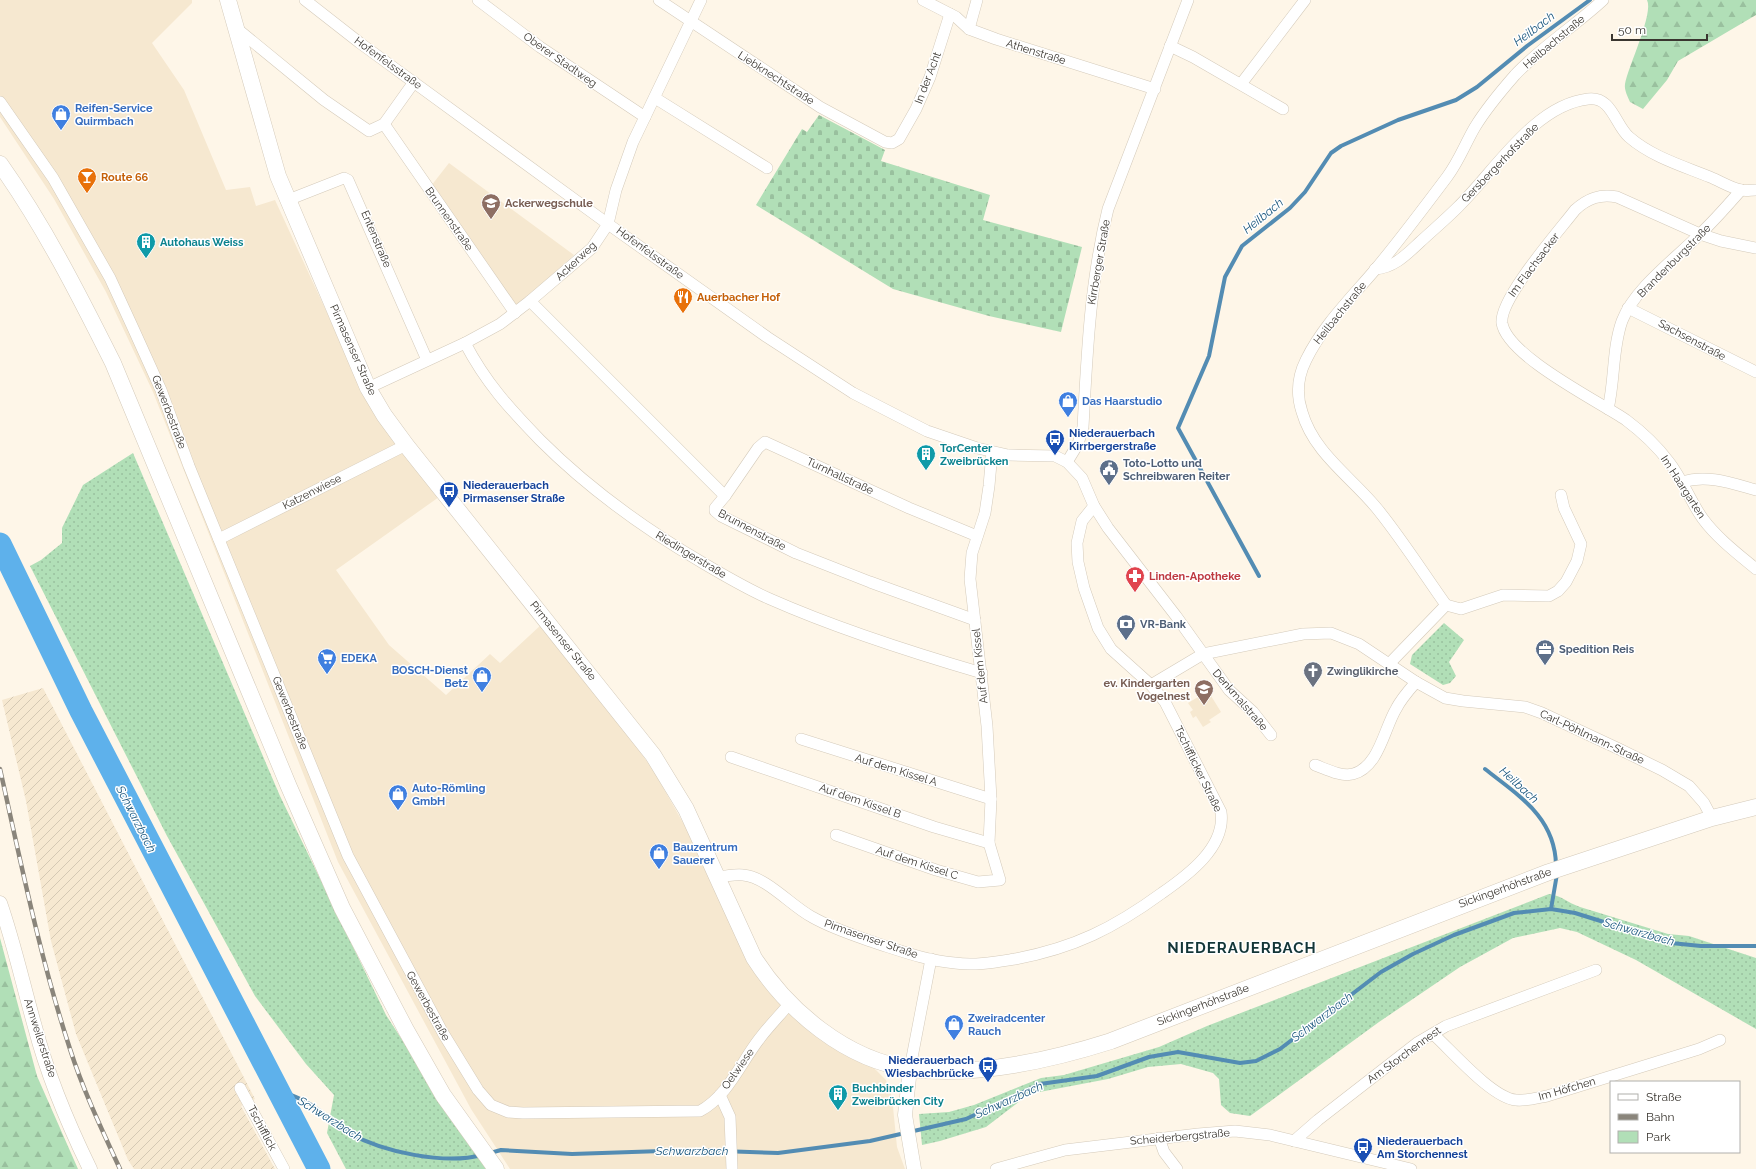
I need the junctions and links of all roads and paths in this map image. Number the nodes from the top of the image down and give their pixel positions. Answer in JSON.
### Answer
{"nodes":[{"id":1,"x":228,"y":0,"type":"edge"},
{"id":2,"x":305,"y":0,"type":"edge"},
{"id":3,"x":478,"y":0,"type":"edge"},
{"id":4,"x":659,"y":0,"type":"edge"},
{"id":5,"x":701,"y":0,"type":"edge"},
{"id":6,"x":923,"y":0,"type":"edge"},
{"id":7,"x":977,"y":0,"type":"edge"},
{"id":8,"x":1188,"y":0,"type":"edge"},
{"id":9,"x":1305,"y":0,"type":"edge"},
{"id":10,"x":1603,"y":0,"type":"edge"},
{"id":11,"x":950,"y":14,"type":"junction"},
{"id":12,"x":690,"y":22,"type":"junction"},
{"id":13,"x":236,"y":28,"type":"junction"},
{"id":14,"x":968,"y":29,"type":"junction"},
{"id":15,"x":1170,"y":46,"type":"junction"},
{"id":16,"x":414,"y":82,"type":"junction"},
{"id":17,"x":1241,"y":84,"type":"junction"},
{"id":18,"x":1155,"y":89,"type":"junction"},
{"id":19,"x":655,"y":98,"type":"junction"},
{"id":20,"x":0,"y":102,"type":"edge"},
{"id":21,"x":1283,"y":109,"type":"dead end"},
{"id":22,"x":646,"y":117,"type":"junction"},
{"id":23,"x":384,"y":124,"type":"junction"},
{"id":24,"x":899,"y":139,"type":"joint"},
{"id":25,"x":0,"y":164,"type":"edge"},
{"id":26,"x":767,"y":168,"type":"dead end"},
{"id":27,"x":1741,"y":190,"type":"junction"},
{"id":28,"x":1756,"y":190,"type":"edge"},
{"id":29,"x":288,"y":200,"type":"junction"},
{"id":30,"x":608,"y":224,"type":"junction"},
{"id":31,"x":1700,"y":234,"type":"junction"},
{"id":32,"x":1756,"y":248,"type":"edge"},
{"id":33,"x":1375,"y":269,"type":"junction"},
{"id":34,"x":530,"y":301,"type":"junction"},
{"id":35,"x":1628,"y":308,"type":"junction"},
{"id":36,"x":515,"y":313,"type":"junction"},
{"id":37,"x":465,"y":343,"type":"junction"},
{"id":38,"x":427,"y":360,"type":"junction"},
{"id":39,"x":1756,"y":372,"type":"edge"},
{"id":40,"x":368,"y":388,"type":"junction"},
{"id":41,"x":1608,"y":409,"type":"junction"},
{"id":42,"x":406,"y":445,"type":"junction"},
{"id":43,"x":992,"y":452,"type":"junction"},
{"id":44,"x":1068,"y":462,"type":"junction"},
{"id":45,"x":1682,"y":482,"type":"junction"},
{"id":46,"x":1756,"y":490,"type":"edge"},
{"id":47,"x":1561,"y":495,"type":"dead end"},
{"id":48,"x":725,"y":496,"type":"junction"},
{"id":49,"x":1094,"y":506,"type":"junction"},
{"id":50,"x":977,"y":536,"type":"junction"},
{"id":51,"x":219,"y":539,"type":"junction"},
{"id":52,"x":1756,"y":569,"type":"edge"},
{"id":53,"x":1446,"y":605,"type":"junction"},
{"id":54,"x":975,"y":620,"type":"junction"},
{"id":55,"x":1203,"y":654,"type":"junction"},
{"id":56,"x":1389,"y":664,"type":"junction"},
{"id":57,"x":982,"y":673,"type":"junction"},
{"id":58,"x":1416,"y":682,"type":"junction"},
{"id":59,"x":1151,"y":684,"type":"junction"},
{"id":60,"x":1271,"y":736,"type":"dead end"},
{"id":61,"x":801,"y":739,"type":"dead end"},
{"id":62,"x":731,"y":757,"type":"dead end"},
{"id":63,"x":1315,"y":765,"type":"dead end"},
{"id":64,"x":991,"y":799,"type":"junction"},
{"id":65,"x":1756,"y":807,"type":"edge"},
{"id":66,"x":1712,"y":818,"type":"junction"},
{"id":67,"x":836,"y":835,"type":"dead end"},
{"id":68,"x":989,"y":843,"type":"junction"},
{"id":69,"x":716,"y":878,"type":"junction"},
{"id":70,"x":1000,"y":880,"type":"joint"},
{"id":71,"x":0,"y":903,"type":"edge"},
{"id":72,"x":931,"y":959,"type":"junction"},
{"id":73,"x":1596,"y":970,"type":"dead end"},
{"id":74,"x":790,"y":1003,"type":"junction"},
{"id":75,"x":1433,"y":1034,"type":"junction"},
{"id":76,"x":1720,"y":1040,"type":"dead end"},
{"id":77,"x":910,"y":1068,"type":"junction"},
{"id":78,"x":240,"y":1088,"type":"dead end"},
{"id":79,"x":720,"y":1095,"type":"junction"},
{"id":80,"x":1159,"y":1138,"type":"junction"},
{"id":81,"x":1294,"y":1141,"type":"junction"},
{"id":82,"x":90,"y":1169,"type":"edge"},
{"id":83,"x":284,"y":1169,"type":"edge"},
{"id":84,"x":496,"y":1169,"type":"edge"},
{"id":85,"x":732,"y":1169,"type":"edge"},
{"id":86,"x":914,"y":1169,"type":"edge"},
{"id":87,"x":996,"y":1169,"type":"edge"},
{"id":88,"x":1177,"y":1169,"type":"edge"},
{"id":89,"x":1411,"y":1169,"type":"edge"}],
"edges":[{"from":1,"to":13,"type":"main road","name":"Pirmasenser Straße"},
{"from":2,"to":16,"type":"street","name":"Hofenfelsstraße"},
{"from":3,"to":22,"type":"street","name":"Oberer Stadtweg"},
{"from":4,"to":12,"type":"street","name":"Liebknechtstraße"},
{"from":5,"to":12,"type":"street","name":"Ackerweg"},
{"from":6,"to":11,"type":"street","name":"Athenstraße"},
{"from":7,"to":14,"type":"street"},
{"from":8,"to":15,"type":"street","name":"Kirrberger Straße"},
{"from":9,"to":17,"type":"street"},
{"from":10,"to":33,"type":"street","name":"Heilbachstraße"},
{"from":11,"to":14,"type":"street","name":"Athenstraße"},
{"from":11,"to":24,"type":"street","name":"In der Acht"},
{"from":12,"to":19,"type":"street","name":"Ackerweg"},
{"from":12,"to":24,"type":"street","name":"Liebknechtstraße"},
{"from":13,"to":23,"type":"street"},
{"from":13,"to":29,"type":"main road","name":"Pirmasenser Straße"},
{"from":14,"to":18,"type":"street","name":"Athenstraße"},
{"from":15,"to":17,"type":"street"},
{"from":15,"to":18,"type":"street","name":"Kirrberger Straße"},
{"from":16,"to":23,"type":"street"},
{"from":16,"to":30,"type":"street","name":"Hofenfelsstraße"},
{"from":17,"to":21,"type":"street"},
{"from":18,"to":44,"type":"street","name":"Kirrberger Straße"},
{"from":19,"to":22,"type":"street","name":"Ackerweg"},
{"from":19,"to":26,"type":"street"},
{"from":20,"to":51,"type":"street","name":"Gewerbestraße"},
{"from":22,"to":30,"type":"street","name":"Ackerweg"},
{"from":23,"to":36,"type":"street","name":"Brunnenstraße"},
{"from":25,"to":84,"type":"main road"},
{"from":27,"to":28,"type":"street","name":"Gersbergerhofstraße"},
{"from":27,"to":31,"type":"street","name":"Brandenburgstraße"},
{"from":27,"to":33,"type":"street","name":"Gersbergerhofstraße"},
{"from":29,"to":38,"type":"street","name":"Entenstraße"},
{"from":29,"to":40,"type":"main road","name":"Pirmasenser Straße"},
{"from":30,"to":34,"type":"street","name":"Ackerweg"},
{"from":30,"to":43,"type":"street","name":"Hofenfelsstraße"},
{"from":31,"to":32,"type":"street","name":"Im Flachsacker"},
{"from":31,"to":35,"type":"street","name":"Brandenburgstraße"},
{"from":31,"to":41,"type":"street","name":"Im Flachsacker"},
{"from":33,"to":53,"type":"street","name":"Heilbachstraße"},
{"from":34,"to":36,"type":"street","name":"Ackerweg"},
{"from":34,"to":48,"type":"street","name":"Brunnenstraße"},
{"from":35,"to":39,"type":"street","name":"Sachsenstraße"},
{"from":35,"to":41,"type":"street","name":"Brandenburgstraße"},
{"from":36,"to":37,"type":"street","name":"Ackerweg"},
{"from":37,"to":38,"type":"street","name":"Ackerweg"},
{"from":37,"to":57,"type":"street","name":"Riedingerstraße"},
{"from":38,"to":40,"type":"street","name":"Ackerweg"},
{"from":40,"to":42,"type":"main road","name":"Pirmasenser Straße"},
{"from":41,"to":45,"type":"street","name":"Im Haargarten"},
{"from":42,"to":51,"type":"street","name":"Katzenwiese"},
{"from":42,"to":69,"type":"main road","name":"Pirmasenser Straße"},
{"from":43,"to":44,"type":"street","name":"Hofenfelsstraße"},
{"from":43,"to":50,"type":"street","name":"Auf dem Kissel"},
{"from":44,"to":49,"type":"street"},
{"from":45,"to":46,"type":"street"},
{"from":45,"to":52,"type":"street","name":"Im Haargarten"},
{"from":47,"to":53,"type":"street"},
{"from":48,"to":50,"type":"street","name":"Turnhallstraße"},
{"from":48,"to":54,"type":"street","name":"Brunnenstraße"},
{"from":49,"to":55,"type":"street"},
{"from":49,"to":59,"type":"street","name":"Tschifflicker Straße"},
{"from":50,"to":54,"type":"street","name":"Auf dem Kissel"},
{"from":51,"to":79,"type":"street","name":"Gewerbestraße"},
{"from":53,"to":56,"type":"street"},
{"from":54,"to":57,"type":"street","name":"Auf dem Kissel"},
{"from":55,"to":56,"type":"street","name":"Carl-Pöhlmann-Straße"},
{"from":55,"to":59,"type":"street"},
{"from":55,"to":60,"type":"street","name":"Denkmalstraße"},
{"from":56,"to":58,"type":"street","name":"Carl-Pöhlmann-Straße"},
{"from":57,"to":64,"type":"street","name":"Auf dem Kissel"},
{"from":58,"to":63,"type":"street"},
{"from":58,"to":66,"type":"street","name":"Carl-Pöhlmann-Straße"},
{"from":59,"to":72,"type":"street","name":"Tschifflicker Straße"},
{"from":61,"to":64,"type":"street","name":"Auf dem Kissel A"},
{"from":62,"to":68,"type":"street","name":"Auf dem Kissel B"},
{"from":64,"to":68,"type":"street","name":"Auf dem Kissel"},
{"from":65,"to":66,"type":"main road","name":"Sickingerhöhstraße"},
{"from":66,"to":77,"type":"main road","name":"Sickingerhöhstraße"},
{"from":67,"to":70,"type":"street","name":"Auf dem Kissel C"},
{"from":68,"to":70,"type":"street","name":"Auf dem Kissel"},
{"from":69,"to":72,"type":"street","name":"Pirmasenser Straße"},
{"from":69,"to":74,"type":"main road","name":"Sickingerhöhstraße"},
{"from":71,"to":82,"type":"street","name":"Annweilerstraße"},
{"from":72,"to":77,"type":"street","name":"Pirmasenser Straße"},
{"from":73,"to":75,"type":"street","name":"Am Storchennest"},
{"from":74,"to":77,"type":"main road","name":"Sickingerhöhstraße"},
{"from":74,"to":79,"type":"street","name":"Oelwiese"},
{"from":75,"to":76,"type":"street","name":"Im Höfchen"},
{"from":75,"to":81,"type":"street","name":"Am Storchennest"},
{"from":77,"to":86,"type":"street","name":"Pirmasenser Straße"},
{"from":78,"to":83,"type":"street","name":"Tschifflick"},
{"from":79,"to":85,"type":"street","name":"Oelwiese"},
{"from":80,"to":81,"type":"street","name":"Scheiderbergstraße"},
{"from":80,"to":87,"type":"street","name":"Scheiderbergstraße"},
{"from":80,"to":88,"type":"street"},
{"from":81,"to":89,"type":"street","name":"Scheiderbergstraße"}]}
